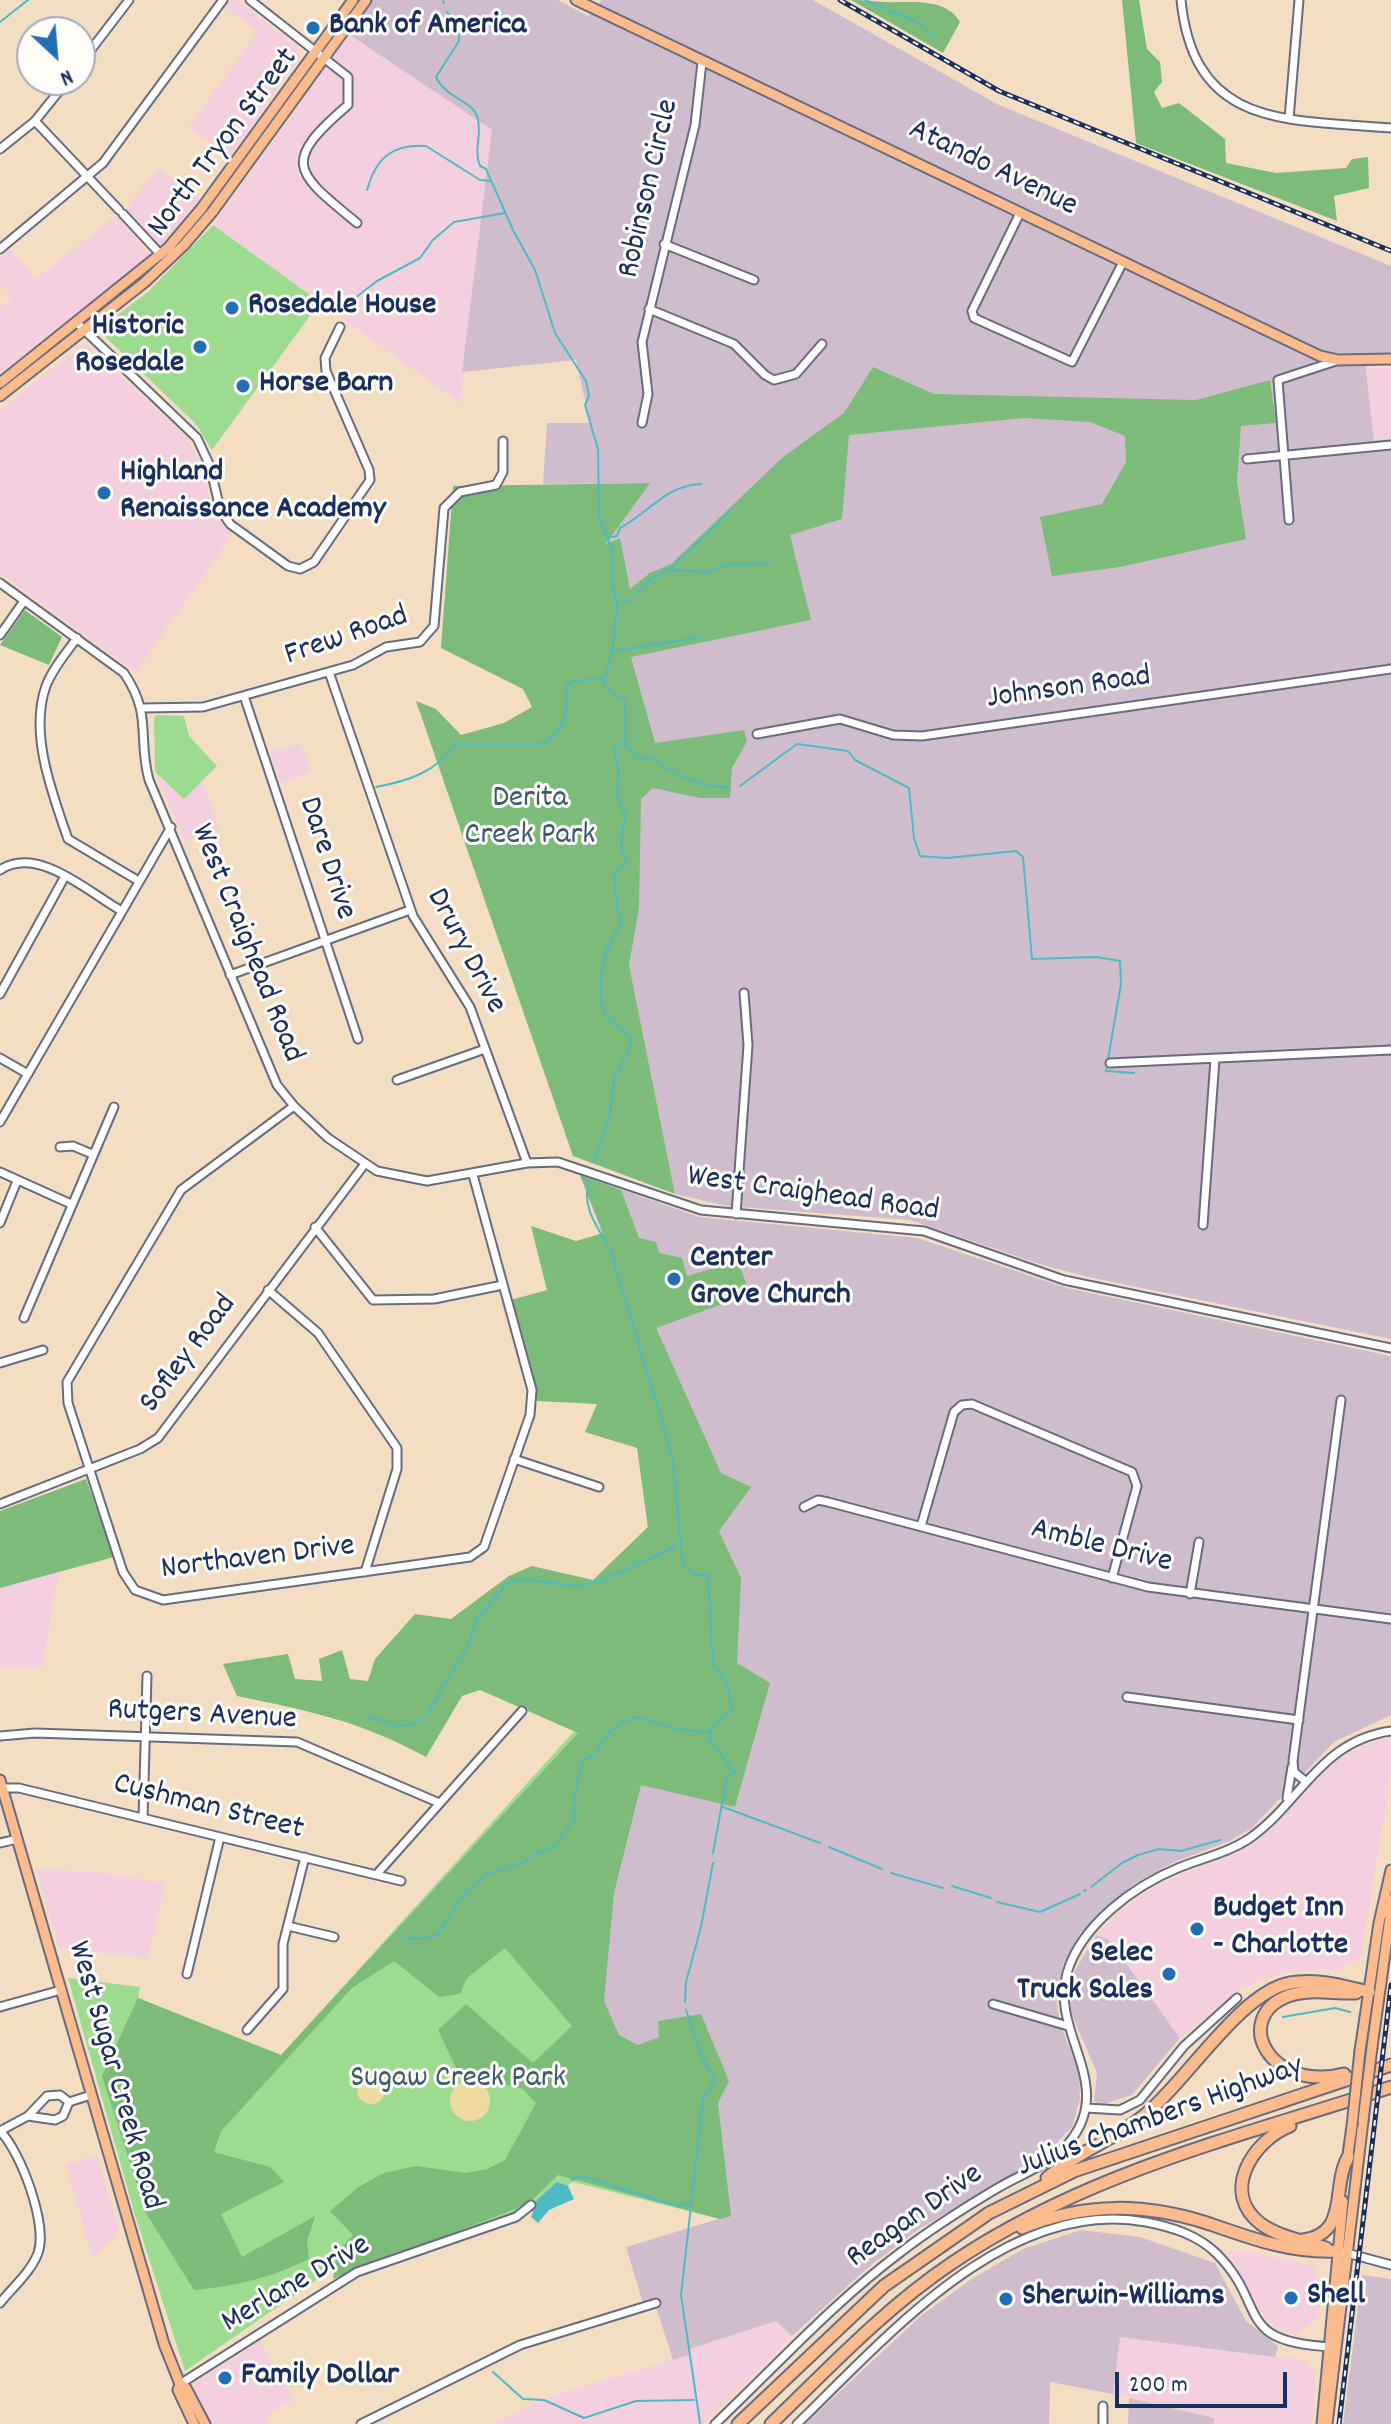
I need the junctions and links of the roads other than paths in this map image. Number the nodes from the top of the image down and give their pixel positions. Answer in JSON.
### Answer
{"nodes":[{"id":1,"x":129,"y":0,"type":"edge"},
{"id":2,"x":223,"y":0,"type":"edge"},
{"id":3,"x":250,"y":0,"type":"edge"},
{"id":4,"x":353,"y":0,"type":"edge"},
{"id":5,"x":366,"y":0,"type":"edge"},
{"id":6,"x":576,"y":0,"type":"edge"},
{"id":7,"x":1181,"y":0,"type":"edge"},
{"id":8,"x":1299,"y":0,"type":"edge"},
{"id":9,"x":96,"y":43,"type":"edge"},
{"id":10,"x":320,"y":54,"type":"junction"},
{"id":11,"x":702,"y":62,"type":"junction"},
{"id":12,"x":55,"y":96,"type":"edge"},
{"id":13,"x":1289,"y":119,"type":"junction"},
{"id":14,"x":35,"y":121,"type":"junction"},
{"id":15,"x":1391,"y":128,"type":"edge"},
{"id":16,"x":0,"y":149,"type":"edge"},
{"id":17,"x":89,"y":179,"type":"junction"},
{"id":18,"x":1020,"y":213,"type":"junction"},
{"id":19,"x":357,"y":223,"type":"dead end"},
{"id":20,"x":664,"y":244,"type":"junction"},
{"id":21,"x":0,"y":249,"type":"edge"},
{"id":22,"x":161,"y":255,"type":"junction"},
{"id":23,"x":1123,"y":262,"type":"junction"},
{"id":24,"x":754,"y":280,"type":"dead end"},
{"id":25,"x":649,"y":309,"type":"junction"},
{"id":26,"x":81,"y":326,"type":"junction"},
{"id":27,"x":340,"y":327,"type":"dead end"},
{"id":28,"x":822,"y":344,"type":"dead end"},
{"id":29,"x":1391,"y":359,"type":"edge"},
{"id":30,"x":1338,"y":360,"type":"junction"},
{"id":31,"x":0,"y":383,"type":"edge"},
{"id":32,"x":0,"y":396,"type":"edge"},
{"id":33,"x":642,"y":423,"type":"dead end"},
{"id":34,"x":503,"y":441,"type":"dead end"},
{"id":35,"x":1391,"y":445,"type":"edge"},
{"id":36,"x":1283,"y":455,"type":"junction"},
{"id":37,"x":1247,"y":459,"type":"dead end"},
{"id":38,"x":1289,"y":520,"type":"dead end"},
{"id":39,"x":0,"y":583,"type":"edge"},
{"id":40,"x":24,"y":601,"type":"junction"},
{"id":41,"x":0,"y":635,"type":"edge"},
{"id":42,"x":77,"y":638,"type":"junction"},
{"id":43,"x":1391,"y":669,"type":"edge"},
{"id":44,"x":329,"y":672,"type":"junction"},
{"id":45,"x":244,"y":696,"type":"junction"},
{"id":46,"x":142,"y":708,"type":"junction"},
{"id":47,"x":757,"y":734,"type":"dead end"},
{"id":48,"x":171,"y":827,"type":"junction"},
{"id":49,"x":0,"y":870,"type":"edge"},
{"id":50,"x":64,"y":878,"type":"junction"},
{"id":51,"x":137,"y":880,"type":"junction"},
{"id":52,"x":120,"y":910,"type":"junction"},
{"id":53,"x":410,"y":910,"type":"junction"},
{"id":54,"x":326,"y":940,"type":"junction"},
{"id":55,"x":230,"y":975,"type":"junction"},
{"id":56,"x":744,"y":993,"type":"dead end"},
{"id":57,"x":0,"y":994,"type":"edge"},
{"id":58,"x":358,"y":1039,"type":"dead end"},
{"id":59,"x":485,"y":1049,"type":"junction"},
{"id":60,"x":1391,"y":1050,"type":"edge"},
{"id":61,"x":0,"y":1058,"type":"edge"},
{"id":62,"x":1215,"y":1059,"type":"junction"},
{"id":63,"x":1110,"y":1063,"type":"dead end"},
{"id":64,"x":28,"y":1074,"type":"junction"},
{"id":65,"x":397,"y":1080,"type":"dead end"},
{"id":66,"x":294,"y":1106,"type":"junction"},
{"id":67,"x":114,"y":1107,"type":"dead end"},
{"id":68,"x":0,"y":1122,"type":"edge"},
{"id":69,"x":60,"y":1147,"type":"dead end"},
{"id":70,"x":92,"y":1154,"type":"junction"},
{"id":71,"x":527,"y":1163,"type":"junction"},
{"id":72,"x":364,"y":1165,"type":"junction"},
{"id":73,"x":0,"y":1172,"type":"edge"},
{"id":74,"x":473,"y":1175,"type":"junction"},
{"id":75,"x":17,"y":1181,"type":"junction"},
{"id":76,"x":71,"y":1204,"type":"junction"},
{"id":77,"x":736,"y":1214,"type":"junction"},
{"id":78,"x":0,"y":1223,"type":"edge"},
{"id":79,"x":1203,"y":1225,"type":"dead end"},
{"id":80,"x":315,"y":1227,"type":"junction"},
{"id":81,"x":503,"y":1285,"type":"junction"},
{"id":82,"x":268,"y":1290,"type":"junction"},
{"id":83,"x":24,"y":1318,"type":"dead end"},
{"id":84,"x":1391,"y":1348,"type":"edge"},
{"id":85,"x":43,"y":1350,"type":"dead end"},
{"id":86,"x":0,"y":1363,"type":"edge"},
{"id":87,"x":1341,"y":1400,"type":"dead end"},
{"id":88,"x":514,"y":1459,"type":"junction"},
{"id":89,"x":91,"y":1468,"type":"junction"},
{"id":90,"x":599,"y":1487,"type":"dead end"},
{"id":91,"x":0,"y":1504,"type":"edge"},
{"id":92,"x":804,"y":1507,"type":"dead end"},
{"id":93,"x":921,"y":1526,"type":"junction"},
{"id":94,"x":1199,"y":1542,"type":"dead end"},
{"id":95,"x":365,"y":1572,"type":"junction"},
{"id":96,"x":1112,"y":1578,"type":"junction"},
{"id":97,"x":1190,"y":1594,"type":"junction"},
{"id":98,"x":1313,"y":1609,"type":"junction"},
{"id":99,"x":1391,"y":1619,"type":"edge"},
{"id":100,"x":147,"y":1676,"type":"dead end"},
{"id":101,"x":1127,"y":1697,"type":"dead end"},
{"id":102,"x":522,"y":1711,"type":"dead end"},
{"id":103,"x":1299,"y":1720,"type":"junction"},
{"id":104,"x":1391,"y":1731,"type":"edge"},
{"id":105,"x":0,"y":1736,"type":"edge"},
{"id":106,"x":146,"y":1736,"type":"junction"},
{"id":107,"x":1296,"y":1751,"type":"junction"},
{"id":108,"x":1293,"y":1761,"type":"junction"},
{"id":109,"x":1306,"y":1778,"type":"junction"},
{"id":110,"x":1,"y":1784,"type":"edge"},
{"id":111,"x":1287,"y":1800,"type":"junction"},
{"id":112,"x":437,"y":1802,"type":"junction"},
{"id":113,"x":143,"y":1818,"type":"junction"},
{"id":114,"x":220,"y":1837,"type":"junction"},
{"id":115,"x":17,"y":1839,"type":"junction"},
{"id":116,"x":0,"y":1843,"type":"edge"},
{"id":117,"x":305,"y":1857,"type":"junction"},
{"id":118,"x":1391,"y":1870,"type":"edge"},
{"id":119,"x":376,"y":1875,"type":"junction"},
{"id":120,"x":401,"y":1881,"type":"dead end"},
{"id":121,"x":288,"y":1926,"type":"junction"},
{"id":122,"x":334,"y":1937,"type":"dead end"},
{"id":123,"x":187,"y":1974,"type":"dead end"},
{"id":124,"x":61,"y":1990,"type":"junction"},
{"id":125,"x":1379,"y":1995,"type":"junction"},
{"id":126,"x":1237,"y":1998,"type":"dead end"},
{"id":127,"x":993,"y":2004,"type":"dead end"},
{"id":128,"x":0,"y":2007,"type":"edge"},
{"id":129,"x":1068,"y":2026,"type":"junction"},
{"id":130,"x":247,"y":2030,"type":"dead end"},
{"id":131,"x":1391,"y":2064,"type":"edge"},
{"id":132,"x":1391,"y":2087,"type":"edge"},
{"id":133,"x":91,"y":2095,"type":"junction"},
{"id":134,"x":69,"y":2102,"type":"junction"},
{"id":135,"x":1342,"y":2103,"type":"junction"},
{"id":136,"x":1086,"y":2108,"type":"junction"},
{"id":137,"x":28,"y":2116,"type":"junction"},
{"id":138,"x":0,"y":2131,"type":"edge"},
{"id":139,"x":1348,"y":2157,"type":"junction"},
{"id":140,"x":1036,"y":2188,"type":"junction"},
{"id":141,"x":531,"y":2205,"type":"dead end"},
{"id":142,"x":1302,"y":2241,"type":"junction"},
{"id":143,"x":1342,"y":2252,"type":"junction"},
{"id":144,"x":967,"y":2253,"type":"junction"},
{"id":145,"x":1391,"y":2265,"type":"edge"},
{"id":146,"x":0,"y":2303,"type":"edge"},
{"id":147,"x":656,"y":2303,"type":"dead end"},
{"id":148,"x":1332,"y":2347,"type":"junction"},
{"id":149,"x":180,"y":2384,"type":"junction"},
{"id":150,"x":1103,"y":2406,"type":"dead end"},
{"id":151,"x":194,"y":2424,"type":"edge"},
{"id":152,"x":205,"y":2424,"type":"edge"},
{"id":153,"x":361,"y":2424,"type":"edge"},
{"id":154,"x":715,"y":2424,"type":"edge"},
{"id":155,"x":738,"y":2424,"type":"edge"},
{"id":156,"x":771,"y":2424,"type":"edge"},
{"id":157,"x":797,"y":2424,"type":"edge"},
{"id":158,"x":1103,"y":2424,"type":"edge"},
{"id":159,"x":1324,"y":2424,"type":"edge"}],
"edges":[{"from":1,"to":9,"type":"street"},
{"from":2,"to":17,"type":"street"},
{"from":3,"to":10,"type":"street"},
{"from":4,"to":10,"type":"main road","name":"North Tryon Street"},
{"from":5,"to":10,"type":"main road","name":"North Tryon Street"},
{"from":6,"to":11,"type":"main road","name":"Atando Avenue"},
{"from":7,"to":13,"type":"street"},
{"from":8,"to":13,"type":"street"},
{"from":10,"to":19,"type":"street"},
{"from":10,"to":22,"type":"main road","name":"North Tryon Street"},
{"from":10,"to":26,"type":"main road","name":"North Tryon Street"},
{"from":11,"to":18,"type":"main road","name":"Atando Avenue"},
{"from":11,"to":20,"type":"street","name":"Robinson Circle"},
{"from":12,"to":14,"type":"street"},
{"from":13,"to":15,"type":"street"},
{"from":14,"to":16,"type":"street"},
{"from":14,"to":17,"type":"street"},
{"from":17,"to":21,"type":"street"},
{"from":17,"to":22,"type":"street"},
{"from":18,"to":23,"type":"main road","name":"Atando Avenue"},
{"from":18,"to":23,"type":"street"},
{"from":20,"to":24,"type":"street"},
{"from":20,"to":25,"type":"street","name":"Robinson Circle"},
{"from":22,"to":26,"type":"main road","name":"North Tryon Street"},
{"from":23,"to":30,"type":"main road","name":"Atando Avenue"},
{"from":25,"to":28,"type":"street","name":"Robinson Circle"},
{"from":25,"to":33,"type":"street"},
{"from":26,"to":27,"type":"street"},
{"from":26,"to":31,"type":"main road","name":"North Tryon Street"},
{"from":26,"to":32,"type":"main road","name":"North Tryon Street"},
{"from":29,"to":30,"type":"main road","name":"Atando Avenue"},
{"from":30,"to":36,"type":"street"},
{"from":34,"to":44,"type":"street","name":"Frew Road"},
{"from":35,"to":36,"type":"street"},
{"from":36,"to":37,"type":"street"},
{"from":36,"to":38,"type":"street"},
{"from":39,"to":40,"type":"street","name":"West Craighead Road"},
{"from":40,"to":41,"type":"street"},
{"from":40,"to":42,"type":"street","name":"West Craighead Road"},
{"from":42,"to":46,"type":"street","name":"West Craighead Road"},
{"from":42,"to":51,"type":"street"},
{"from":43,"to":47,"type":"street","name":"Johnson Road"},
{"from":44,"to":45,"type":"street","name":"Frew Road"},
{"from":44,"to":53,"type":"street","name":"Drury Drive"},
{"from":45,"to":46,"type":"street","name":"Frew Road"},
{"from":45,"to":54,"type":"street","name":"Dare Drive"},
{"from":46,"to":48,"type":"street","name":"West Craighead Road"},
{"from":48,"to":51,"type":"street"},
{"from":48,"to":55,"type":"street","name":"West Craighead Road"},
{"from":49,"to":50,"type":"street"},
{"from":50,"to":52,"type":"street"},
{"from":50,"to":57,"type":"street"},
{"from":51,"to":52,"type":"street"},
{"from":52,"to":64,"type":"street"},
{"from":53,"to":54,"type":"street"},
{"from":53,"to":59,"type":"street","name":"Drury Drive"},
{"from":54,"to":55,"type":"street"},
{"from":54,"to":58,"type":"street","name":"Dare Drive"},
{"from":55,"to":66,"type":"street","name":"West Craighead Road"},
{"from":56,"to":77,"type":"street"},
{"from":59,"to":65,"type":"street"},
{"from":59,"to":71,"type":"street","name":"Drury Drive"},
{"from":60,"to":62,"type":"street"},
{"from":61,"to":64,"type":"street"},
{"from":62,"to":63,"type":"street"},
{"from":62,"to":79,"type":"street"},
{"from":64,"to":68,"type":"street"},
{"from":66,"to":72,"type":"street","name":"West Craighead Road"},
{"from":66,"to":89,"type":"street","name":"Northaven Drive"},
{"from":67,"to":70,"type":"street"},
{"from":69,"to":70,"type":"street"},
{"from":70,"to":76,"type":"street"},
{"from":71,"to":74,"type":"street","name":"West Craighead Road"},
{"from":71,"to":77,"type":"street","name":"West Craighead Road"},
{"from":72,"to":74,"type":"street","name":"West Craighead Road"},
{"from":72,"to":80,"type":"street","name":"Sofley Road"},
{"from":73,"to":75,"type":"street"},
{"from":74,"to":81,"type":"street","name":"Northaven Drive"},
{"from":75,"to":76,"type":"street"},
{"from":75,"to":78,"type":"street"},
{"from":76,"to":83,"type":"street"},
{"from":77,"to":84,"type":"street","name":"West Craighead Road"},
{"from":80,"to":81,"type":"street"},
{"from":80,"to":82,"type":"street","name":"Sofley Road"},
{"from":81,"to":88,"type":"street","name":"Northaven Drive"},
{"from":82,"to":89,"type":"street","name":"Sofley Road"},
{"from":82,"to":95,"type":"street"},
{"from":85,"to":86,"type":"street"},
{"from":87,"to":98,"type":"street"},
{"from":88,"to":90,"type":"street"},
{"from":88,"to":95,"type":"street","name":"Northaven Drive"},
{"from":89,"to":91,"type":"street","name":"Sofley Road"},
{"from":89,"to":95,"type":"street","name":"Northaven Drive"},
{"from":92,"to":93,"type":"street","name":"Amble Drive"},
{"from":93,"to":96,"type":"street","name":"Amble Drive"},
{"from":93,"to":96,"type":"street"},
{"from":94,"to":97,"type":"street"},
{"from":96,"to":97,"type":"street","name":"Amble Drive"},
{"from":97,"to":98,"type":"street","name":"Amble Drive"},
{"from":98,"to":99,"type":"street","name":"Amble Drive"},
{"from":98,"to":103,"type":"street"},
{"from":100,"to":106,"type":"street"},
{"from":101,"to":103,"type":"street"},
{"from":102,"to":112,"type":"street"},
{"from":103,"to":107,"type":"street"},
{"from":104,"to":109,"type":"street","name":"Reagan Drive"},
{"from":105,"to":106,"type":"street","name":"Rutgers Avenue"},
{"from":106,"to":112,"type":"street","name":"Rutgers Avenue"},
{"from":106,"to":113,"type":"street"},
{"from":107,"to":108,"type":"street"},
{"from":107,"to":109,"type":"street"},
{"from":108,"to":109,"type":"street"},
{"from":108,"to":111,"type":"street"},
{"from":109,"to":111,"type":"street","name":"Reagan Drive"},
{"from":110,"to":113,"type":"street","name":"Cushman Street"},
{"from":110,"to":115,"type":"main road","name":"West Sugar Creek Road"},
{"from":111,"to":129,"type":"street","name":"Reagan Drive"},
{"from":112,"to":119,"type":"street"},
{"from":113,"to":114,"type":"street","name":"Cushman Street"},
{"from":114,"to":117,"type":"street","name":"Cushman Street"},
{"from":114,"to":123,"type":"street"},
{"from":115,"to":116,"type":"street"},
{"from":115,"to":124,"type":"main road","name":"West Sugar Creek Road"},
{"from":117,"to":119,"type":"street","name":"Cushman Street"},
{"from":117,"to":121,"type":"street"},
{"from":118,"to":125,"type":"main road"},
{"from":119,"to":120,"type":"street","name":"Cushman Street"},
{"from":121,"to":122,"type":"street"},
{"from":121,"to":130,"type":"street"},
{"from":124,"to":128,"type":"street"},
{"from":124,"to":133,"type":"main road","name":"West Sugar Creek Road"},
{"from":125,"to":131,"type":"highway"},
{"from":125,"to":139,"type":"main road","bridge":true},
{"from":125,"to":140,"type":"highway"},
{"from":125,"to":143,"type":"main road","bridge":true},
{"from":126,"to":136,"type":"street"},
{"from":127,"to":129,"type":"street"},
{"from":129,"to":136,"type":"street","name":"Reagan Drive"},
{"from":131,"to":140,"type":"highway","name":"Julius Chambers Highway"},
{"from":132,"to":135,"type":"highway","name":"Julius Chambers Highway"},
{"from":133,"to":134,"type":"street"},
{"from":133,"to":149,"type":"main road","name":"West Sugar Creek Road"},
{"from":134,"to":137,"type":"street"},
{"from":134,"to":137,"type":"street"},
{"from":135,"to":142,"type":"highway"},
{"from":135,"to":144,"type":"highway","name":"Julius Chambers Highway"},
{"from":136,"to":154,"type":"street","name":"Reagan Drive"},
{"from":137,"to":138,"type":"street"},
{"from":138,"to":146,"type":"street"},
{"from":139,"to":142,"type":"highway"},
{"from":139,"to":143,"type":"main road"},
{"from":140,"to":155,"type":"highway","name":"Julius Chambers Highway"},
{"from":141,"to":149,"type":"street","name":"Merlane Drive"},
{"from":142,"to":143,"type":"highway"},
{"from":143,"to":144,"type":"highway"},
{"from":143,"to":145,"type":"street"},
{"from":143,"to":148,"type":"main road"},
{"from":144,"to":156,"type":"highway","name":"Julius Chambers Highway"},
{"from":147,"to":153,"type":"street"},
{"from":148,"to":157,"type":"street"},
{"from":148,"to":159,"type":"main road"},
{"from":149,"to":151,"type":"main road","name":"West Sugar Creek Road"},
{"from":149,"to":152,"type":"main road","name":"West Sugar Creek Road"},
{"from":150,"to":158,"type":"street"}]}
